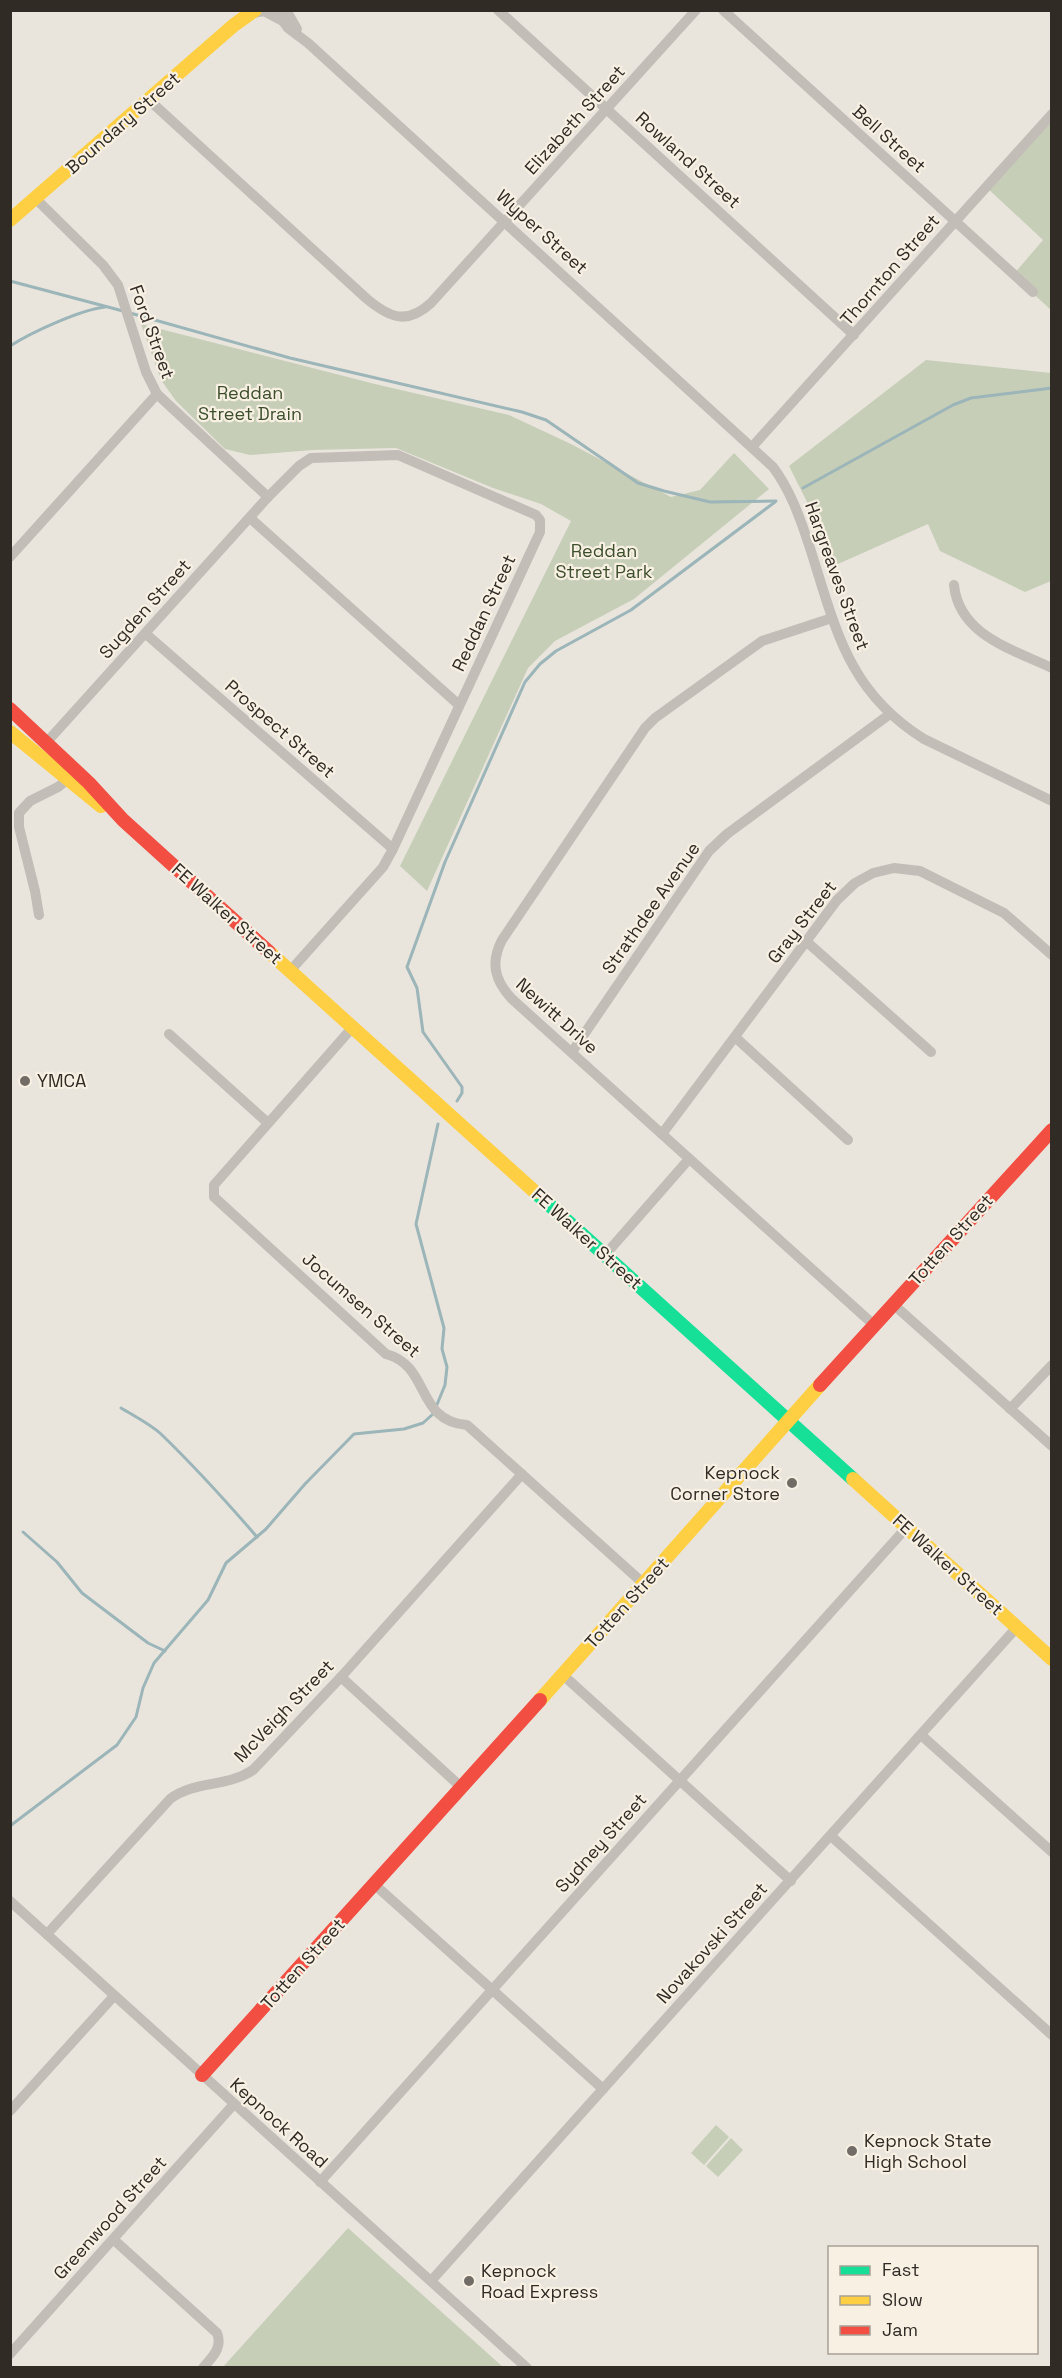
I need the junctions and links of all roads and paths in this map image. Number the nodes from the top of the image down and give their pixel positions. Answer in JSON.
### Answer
{"nodes":[{"id":1,"x":498,"y":10,"type":"edge"},
{"id":2,"x":696,"y":10,"type":"edge"},
{"id":3,"x":723,"y":10,"type":"edge"},
{"id":4,"x":251,"y":11,"type":"edge"},
{"id":5,"x":281,"y":14,"type":"edge"},
{"id":6,"x":149,"y":100,"type":"junction"},
{"id":7,"x":608,"y":109,"type":"junction"},
{"id":8,"x":1052,"y":114,"type":"edge"},
{"id":9,"x":36,"y":199,"type":"junction"},
{"id":10,"x":10,"y":220,"type":"edge"},
{"id":11,"x":505,"y":221,"type":"junction"},
{"id":12,"x":954,"y":221,"type":"junction"},
{"id":13,"x":1033,"y":292,"type":"dead end"},
{"id":14,"x":854,"y":335,"type":"junction"},
{"id":15,"x":157,"y":394,"type":"junction"},
{"id":16,"x":752,"y":447,"type":"junction"},
{"id":17,"x":268,"y":497,"type":"junction"},
{"id":18,"x":250,"y":518,"type":"junction"},
{"id":19,"x":10,"y":557,"type":"edge"},
{"id":20,"x":954,"y":585,"type":"dead end"},
{"id":21,"x":832,"y":618,"type":"junction"},
{"id":22,"x":146,"y":634,"type":"junction"},
{"id":23,"x":1052,"y":668,"type":"edge"},
{"id":24,"x":459,"y":705,"type":"junction"},
{"id":25,"x":10,"y":709,"type":"edge"},
{"id":26,"x":890,"y":714,"type":"junction"},
{"id":27,"x":10,"y":732,"type":"edge"},
{"id":28,"x":10,"y":739,"type":"edge"},
{"id":29,"x":46,"y":743,"type":"junction"},
{"id":30,"x":47,"y":763,"type":"junction"},
{"id":31,"x":72,"y":776,"type":"junction"},
{"id":32,"x":1052,"y":801,"type":"edge"},
{"id":33,"x":393,"y":849,"type":"junction"},
{"id":34,"x":39,"y":915,"type":"dead end"},
{"id":35,"x":807,"y":942,"type":"junction"},
{"id":36,"x":1052,"y":955,"type":"edge"},
{"id":37,"x":290,"y":970,"type":"junction"},
{"id":38,"x":352,"y":1028,"type":"junction"},
{"id":39,"x":169,"y":1034,"type":"dead end"},
{"id":40,"x":735,"y":1037,"type":"junction"},
{"id":41,"x":572,"y":1052,"type":"junction"},
{"id":42,"x":931,"y":1052,"type":"dead end"},
{"id":43,"x":268,"y":1123,"type":"junction"},
{"id":44,"x":1052,"y":1130,"type":"edge"},
{"id":45,"x":662,"y":1134,"type":"junction"},
{"id":46,"x":848,"y":1140,"type":"dead end"},
{"id":47,"x":690,"y":1159,"type":"junction"},
{"id":48,"x":605,"y":1255,"type":"junction"},
{"id":49,"x":893,"y":1304,"type":"junction"},
{"id":50,"x":874,"y":1325,"type":"junction"},
{"id":51,"x":1052,"y":1365,"type":"edge"},
{"id":52,"x":1010,"y":1409,"type":"junction"},
{"id":53,"x":789,"y":1421,"type":"junction"},
{"id":54,"x":1052,"y":1446,"type":"edge"},
{"id":55,"x":522,"y":1474,"type":"junction"},
{"id":56,"x":907,"y":1527,"type":"junction"},
{"id":57,"x":644,"y":1584,"type":"junction"},
{"id":58,"x":1017,"y":1627,"type":"junction"},
{"id":59,"x":1052,"y":1659,"type":"edge"},
{"id":60,"x":563,"y":1675,"type":"junction"},
{"id":61,"x":341,"y":1677,"type":"junction"},
{"id":62,"x":921,"y":1735,"type":"junction"},
{"id":63,"x":680,"y":1781,"type":"junction"},
{"id":64,"x":461,"y":1787,"type":"junction"},
{"id":65,"x":831,"y":1836,"type":"junction"},
{"id":66,"x":1052,"y":1852,"type":"edge"},
{"id":67,"x":791,"y":1881,"type":"junction"},
{"id":68,"x":375,"y":1885,"type":"junction"},
{"id":69,"x":10,"y":1901,"type":"edge"},
{"id":70,"x":47,"y":1934,"type":"junction"},
{"id":71,"x":491,"y":1989,"type":"junction"},
{"id":72,"x":114,"y":1996,"type":"junction"},
{"id":73,"x":1052,"y":2035,"type":"edge"},
{"id":74,"x":202,"y":2075,"type":"junction"},
{"id":75,"x":603,"y":2089,"type":"junction"},
{"id":76,"x":234,"y":2104,"type":"junction"},
{"id":77,"x":10,"y":2111,"type":"edge"},
{"id":78,"x":320,"y":2182,"type":"junction"},
{"id":79,"x":113,"y":2239,"type":"junction"},
{"id":80,"x":431,"y":2281,"type":"junction"},
{"id":81,"x":10,"y":2354,"type":"edge"},
{"id":82,"x":202,"y":2367,"type":"edge"},
{"id":83,"x":527,"y":2367,"type":"edge"}],
"edges":[{"from":1,"to":7,"type":"street","name":"Rowland Street"},
{"from":2,"to":7,"type":"street","name":"Elizabeth Street"},
{"from":3,"to":12,"type":"street","name":"Bell Street"},
{"from":4,"to":5,"type":"street"},
{"from":4,"to":6,"type":"street","name":"Boundary Street"},
{"from":5,"to":11,"type":"street","name":"Wyper Street"},
{"from":6,"to":9,"type":"street","name":"Boundary Street"},
{"from":6,"to":11,"type":"street","name":"Elizabeth Street"},
{"from":7,"to":11,"type":"street","name":"Elizabeth Street"},
{"from":7,"to":14,"type":"street","name":"Rowland Street"},
{"from":8,"to":12,"type":"street","name":"Thornton Street"},
{"from":9,"to":10,"type":"street","name":"Boundary Street"},
{"from":9,"to":15,"type":"street","name":"Ford Street"},
{"from":11,"to":16,"type":"street","name":"Wyper Street"},
{"from":12,"to":13,"type":"street","name":"Bell Street"},
{"from":12,"to":14,"type":"street","name":"Thornton Street"},
{"from":14,"to":16,"type":"street","name":"Thornton Street"},
{"from":15,"to":17,"type":"street","name":"Ford Street"},
{"from":15,"to":19,"type":"street"},
{"from":16,"to":21,"type":"street","name":"Hargreaves Street"},
{"from":17,"to":18,"type":"street","name":"Sugden Street"},
{"from":17,"to":24,"type":"street","name":"Reddan Street"},
{"from":18,"to":22,"type":"street","name":"Sugden Street"},
{"from":18,"to":24,"type":"street"},
{"from":20,"to":23,"type":"street"},
{"from":21,"to":26,"type":"street","name":"Hargreaves Street"},
{"from":21,"to":41,"type":"street","name":"Newitt Drive"},
{"from":22,"to":29,"type":"street","name":"Sugden Street"},
{"from":22,"to":33,"type":"street","name":"Prospect Street"},
{"from":24,"to":33,"type":"street","name":"Reddan Street"},
{"from":25,"to":29,"type":"street","name":"FE Walker Street"},
{"from":26,"to":32,"type":"street","name":"Hargreaves Street"},
{"from":26,"to":41,"type":"street","name":"Strathdee Avenue"},
{"from":27,"to":30,"type":"street","name":"FE Walker Street"},
{"from":28,"to":30,"type":"street"},
{"from":29,"to":31,"type":"street","name":"FE Walker Street"},
{"from":30,"to":31,"type":"street","name":"FE Walker Street"},
{"from":31,"to":34,"type":"street"},
{"from":31,"to":37,"type":"street","name":"FE Walker Street"},
{"from":33,"to":37,"type":"street","name":"Reddan Street"},
{"from":35,"to":36,"type":"street","name":"Gray Street"},
{"from":35,"to":40,"type":"street","name":"Gray Street"},
{"from":35,"to":42,"type":"street"},
{"from":37,"to":38,"type":"street","name":"FE Walker Street"},
{"from":38,"to":43,"type":"street"},
{"from":38,"to":48,"type":"street","name":"FE Walker Street"},
{"from":39,"to":43,"type":"street"},
{"from":40,"to":45,"type":"street","name":"Gray Street"},
{"from":40,"to":46,"type":"street"},
{"from":41,"to":45,"type":"street","name":"Newitt Drive"},
{"from":43,"to":55,"type":"street","name":"Jocumsen Street"},
{"from":44,"to":49,"type":"street","name":"Totten Street"},
{"from":45,"to":47,"type":"street","name":"Newitt Drive"},
{"from":47,"to":48,"type":"street"},
{"from":47,"to":50,"type":"street","name":"Newitt Drive"},
{"from":48,"to":53,"type":"street","name":"FE Walker Street"},
{"from":49,"to":50,"type":"street","name":"Totten Street"},
{"from":49,"to":52,"type":"street"},
{"from":50,"to":53,"type":"street","name":"Totten Street"},
{"from":51,"to":52,"type":"street"},
{"from":52,"to":54,"type":"street"},
{"from":53,"to":56,"type":"street","name":"FE Walker Street"},
{"from":53,"to":57,"type":"street","name":"Totten Street"},
{"from":55,"to":57,"type":"street","name":"Jocumsen Street"},
{"from":55,"to":61,"type":"street","name":"McVeigh Street"},
{"from":56,"to":58,"type":"street","name":"FE Walker Street"},
{"from":56,"to":63,"type":"street","name":"Sydney Street"},
{"from":57,"to":60,"type":"street","name":"Totten Street"},
{"from":58,"to":59,"type":"street","name":"FE Walker Street"},
{"from":58,"to":62,"type":"street","name":"Novakovski Street"},
{"from":60,"to":63,"type":"street"},
{"from":60,"to":64,"type":"street","name":"Totten Street"},
{"from":61,"to":64,"type":"street"},
{"from":61,"to":70,"type":"street","name":"McVeigh Street"},
{"from":62,"to":65,"type":"street","name":"Novakovski Street"},
{"from":62,"to":66,"type":"street"},
{"from":63,"to":67,"type":"street"},
{"from":63,"to":71,"type":"street","name":"Sydney Street"},
{"from":64,"to":68,"type":"street","name":"Totten Street"},
{"from":65,"to":67,"type":"street","name":"Novakovski Street"},
{"from":65,"to":73,"type":"street"},
{"from":67,"to":75,"type":"street","name":"Novakovski Street"},
{"from":68,"to":71,"type":"street"},
{"from":68,"to":74,"type":"street","name":"Totten Street"},
{"from":69,"to":70,"type":"street","name":"Kepnock Road"},
{"from":70,"to":72,"type":"street","name":"Kepnock Road"},
{"from":71,"to":75,"type":"street"},
{"from":71,"to":78,"type":"street","name":"Sydney Street"},
{"from":72,"to":74,"type":"street","name":"Kepnock Road"},
{"from":72,"to":77,"type":"street"},
{"from":74,"to":76,"type":"street","name":"Kepnock Road"},
{"from":75,"to":80,"type":"street","name":"Novakovski Street"},
{"from":76,"to":78,"type":"street","name":"Kepnock Road"},
{"from":76,"to":79,"type":"street","name":"Greenwood Street"},
{"from":78,"to":80,"type":"street","name":"Kepnock Road"},
{"from":79,"to":81,"type":"street","name":"Greenwood Street"},
{"from":79,"to":82,"type":"street"},
{"from":80,"to":83,"type":"street","name":"Kepnock Road"}]}
